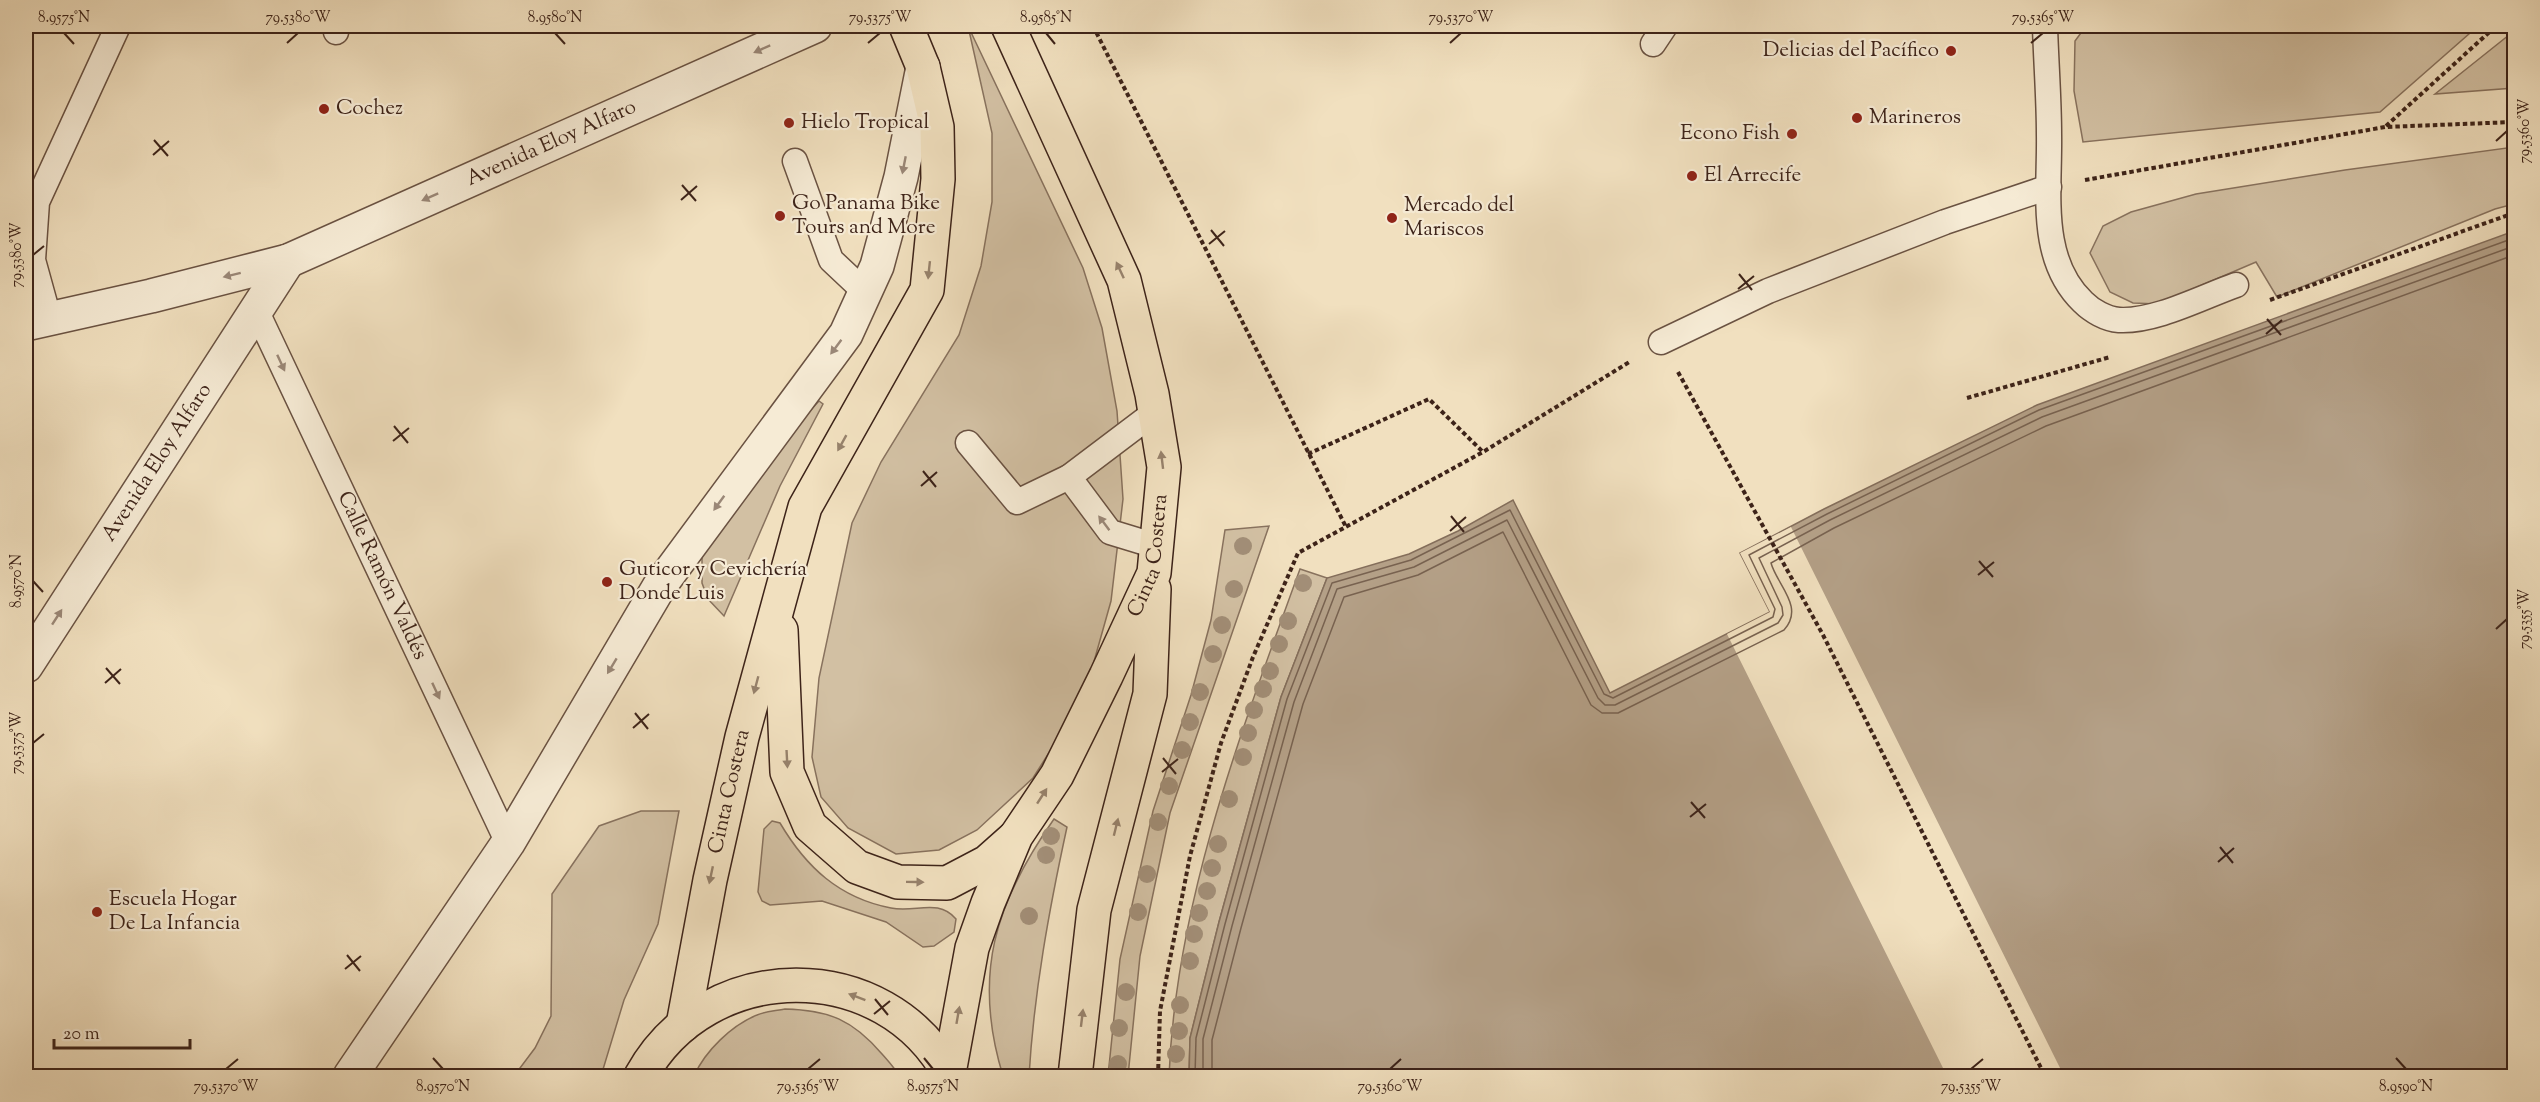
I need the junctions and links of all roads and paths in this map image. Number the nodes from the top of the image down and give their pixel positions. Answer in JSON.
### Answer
{"nodes":[{"id":1,"x":118,"y":26,"type":"edge"},
{"id":2,"x":815,"y":26,"type":"edge"},
{"id":3,"x":906,"y":26,"type":"edge"},
{"id":4,"x":1008,"y":26,"type":"edge"},
{"id":5,"x":1093,"y":26,"type":"edge"},
{"id":6,"x":2045,"y":26,"type":"edge"},
{"id":7,"x":2496,"y":26,"type":"edge"},
{"id":8,"x":923,"y":67,"type":"junction"},
{"id":9,"x":2514,"y":122,"type":"edge"},
{"id":10,"x":2385,"y":127,"type":"junction"},
{"id":11,"x":795,"y":161,"type":"dead end"},
{"id":12,"x":2049,"y":187,"type":"junction"},
{"id":13,"x":288,"y":261,"type":"junction"},
{"id":14,"x":2236,"y":285,"type":"dead end"},
{"id":15,"x":865,"y":292,"type":"junction"},
{"id":16,"x":256,"y":310,"type":"junction"},
{"id":17,"x":37,"y":321,"type":"edge"},
{"id":18,"x":1662,"y":342,"type":"junction"},
{"id":19,"x":1155,"y":412,"type":"junction"},
{"id":20,"x":968,"y":443,"type":"dead end"},
{"id":21,"x":1483,"y":452,"type":"junction"},
{"id":22,"x":1308,"y":454,"type":"junction"},
{"id":23,"x":1069,"y":477,"type":"junction"},
{"id":24,"x":1346,"y":527,"type":"junction"},
{"id":25,"x":1155,"y":559,"type":"junction"},
{"id":26,"x":779,"y":595,"type":"junction"},
{"id":27,"x":26,"y":666,"type":"edge"},
{"id":28,"x":1016,"y":836,"type":"junction"},
{"id":29,"x":508,"y":843,"type":"junction"},
{"id":30,"x":683,"y":1024,"type":"junction"},
{"id":31,"x":950,"y":1075,"type":"edge"},
{"id":32,"x":350,"y":1077,"type":"edge"},
{"id":33,"x":641,"y":1077,"type":"edge"},
{"id":34,"x":1075,"y":1077,"type":"edge"},
{"id":35,"x":1158,"y":1077,"type":"edge"},
{"id":36,"x":2045,"y":1077,"type":"edge"}],
"edges":[{"from":1,"to":17,"type":"lane"},
{"from":2,"to":13,"type":"street","name":"Avenida Eloy Alfaro","one_way":true},
{"from":3,"to":8,"type":"highway","name":"Cinta Costera"},
{"from":19,"to":4,"type":"highway","name":"Cinta Costera","one_way":true},
{"from":5,"to":22,"type":"path"},
{"from":6,"to":12,"type":"lane"},
{"from":7,"to":10,"type":"path"},
{"from":8,"to":15,"type":"street","one_way":true},
{"from":8,"to":26,"type":"highway","name":"Cinta Costera","one_way":true},
{"from":9,"to":10,"type":"path"},
{"from":10,"to":12,"type":"path"},
{"from":11,"to":15,"type":"lane"},
{"from":12,"to":14,"type":"lane"},
{"from":12,"to":18,"type":"lane"},
{"from":13,"to":16,"type":"street","name":"Avenida Eloy Alfaro"},
{"from":13,"to":17,"type":"street","name":"Avenida Eloy Alfaro","one_way":true},
{"from":15,"to":29,"type":"street","one_way":true},
{"from":27,"to":16,"type":"street","name":"Avenida Eloy Alfaro","one_way":true},
{"from":16,"to":29,"type":"lane","name":"Calle Ramón Valdés","one_way":true},
{"from":18,"to":21,"type":"path"},
{"from":18,"to":36,"type":"path"},
{"from":19,"to":23,"type":"lane"},
{"from":25,"to":19,"type":"highway","name":"Cinta Costera","one_way":true},
{"from":20,"to":23,"type":"lane"},
{"from":21,"to":22,"type":"path"},
{"from":21,"to":24,"type":"path"},
{"from":22,"to":24,"type":"path"},
{"from":25,"to":23,"type":"lane","one_way":true},
{"from":24,"to":35,"type":"path"},
{"from":28,"to":25,"type":"highway","name":"Cinta Costera","one_way":true},
{"from":34,"to":25,"type":"highway","one_way":true},
{"from":26,"to":28,"type":"highway","one_way":true},
{"from":26,"to":30,"type":"highway","name":"Cinta Costera","one_way":true},
{"from":31,"to":28,"type":"highway","name":"Cinta Costera","one_way":true},
{"from":29,"to":32,"type":"street"},
{"from":31,"to":30,"type":"highway","one_way":true},
{"from":30,"to":33,"type":"highway"}]}
